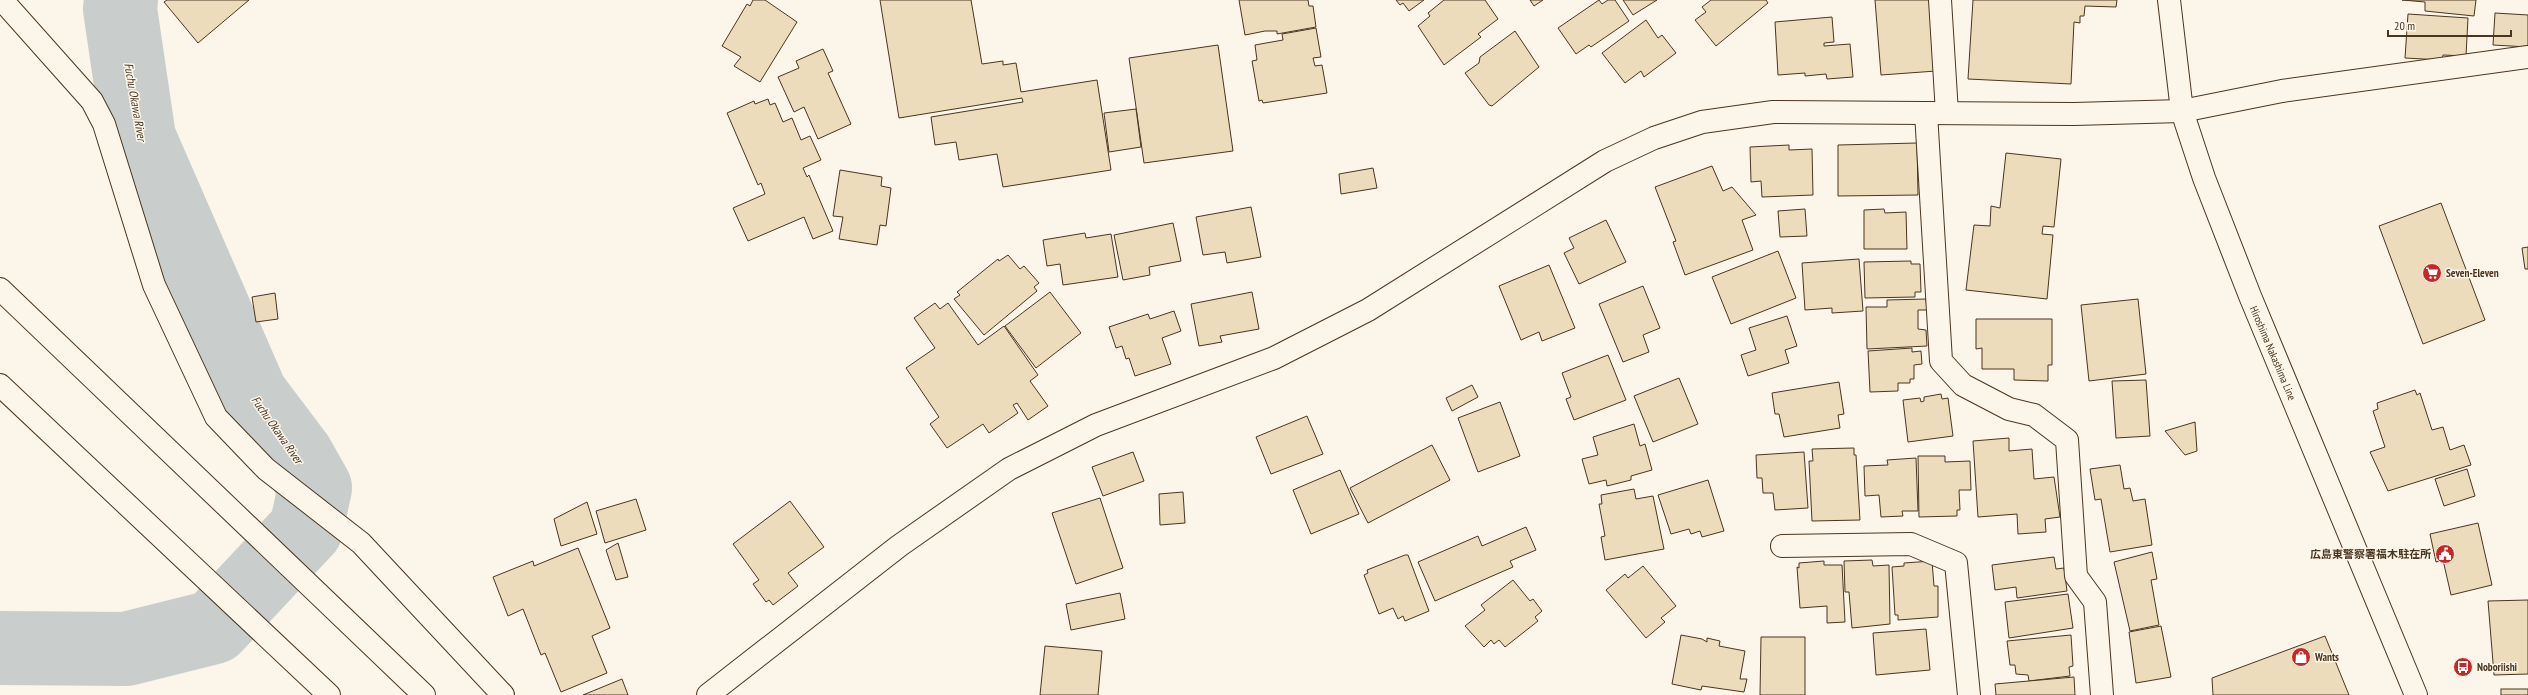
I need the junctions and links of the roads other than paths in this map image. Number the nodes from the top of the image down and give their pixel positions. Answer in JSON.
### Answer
{"nodes":[{"id":1,"x":2,"y":0,"type":"edge"},
{"id":2,"x":1940,"y":0,"type":"edge"},
{"id":3,"x":2169,"y":0,"type":"edge"},
{"id":4,"x":2528,"y":57,"type":"edge"},
{"id":5,"x":2182,"y":111,"type":"junction"},
{"id":6,"x":1936,"y":113,"type":"junction"},
{"id":7,"x":0,"y":289,"type":"edge"},
{"id":8,"x":0,"y":385,"type":"edge"},
{"id":9,"x":1782,"y":546,"type":"dead end"},
{"id":10,"x":329,"y":695,"type":"edge"},
{"id":11,"x":424,"y":695,"type":"edge"},
{"id":12,"x":504,"y":695,"type":"edge"},
{"id":13,"x":708,"y":695,"type":"edge"},
{"id":14,"x":1969,"y":695,"type":"edge"},
{"id":15,"x":2102,"y":695,"type":"edge"},
{"id":16,"x":2416,"y":695,"type":"edge"}],
"edges":[{"from":1,"to":12,"type":"main road"},
{"from":2,"to":6,"type":"main road"},
{"from":3,"to":5,"type":"main road","name":"Hiroshima Nakashima Line"},
{"from":4,"to":5,"type":"main road"},
{"from":5,"to":6,"type":"main road"},
{"from":5,"to":16,"type":"main road","name":"Hiroshima Nakashima Line"},
{"from":6,"to":13,"type":"main road"},
{"from":6,"to":15,"type":"main road"},
{"from":7,"to":11,"type":"main road"},
{"from":8,"to":10,"type":"main road"},
{"from":9,"to":14,"type":"main road"}]}
